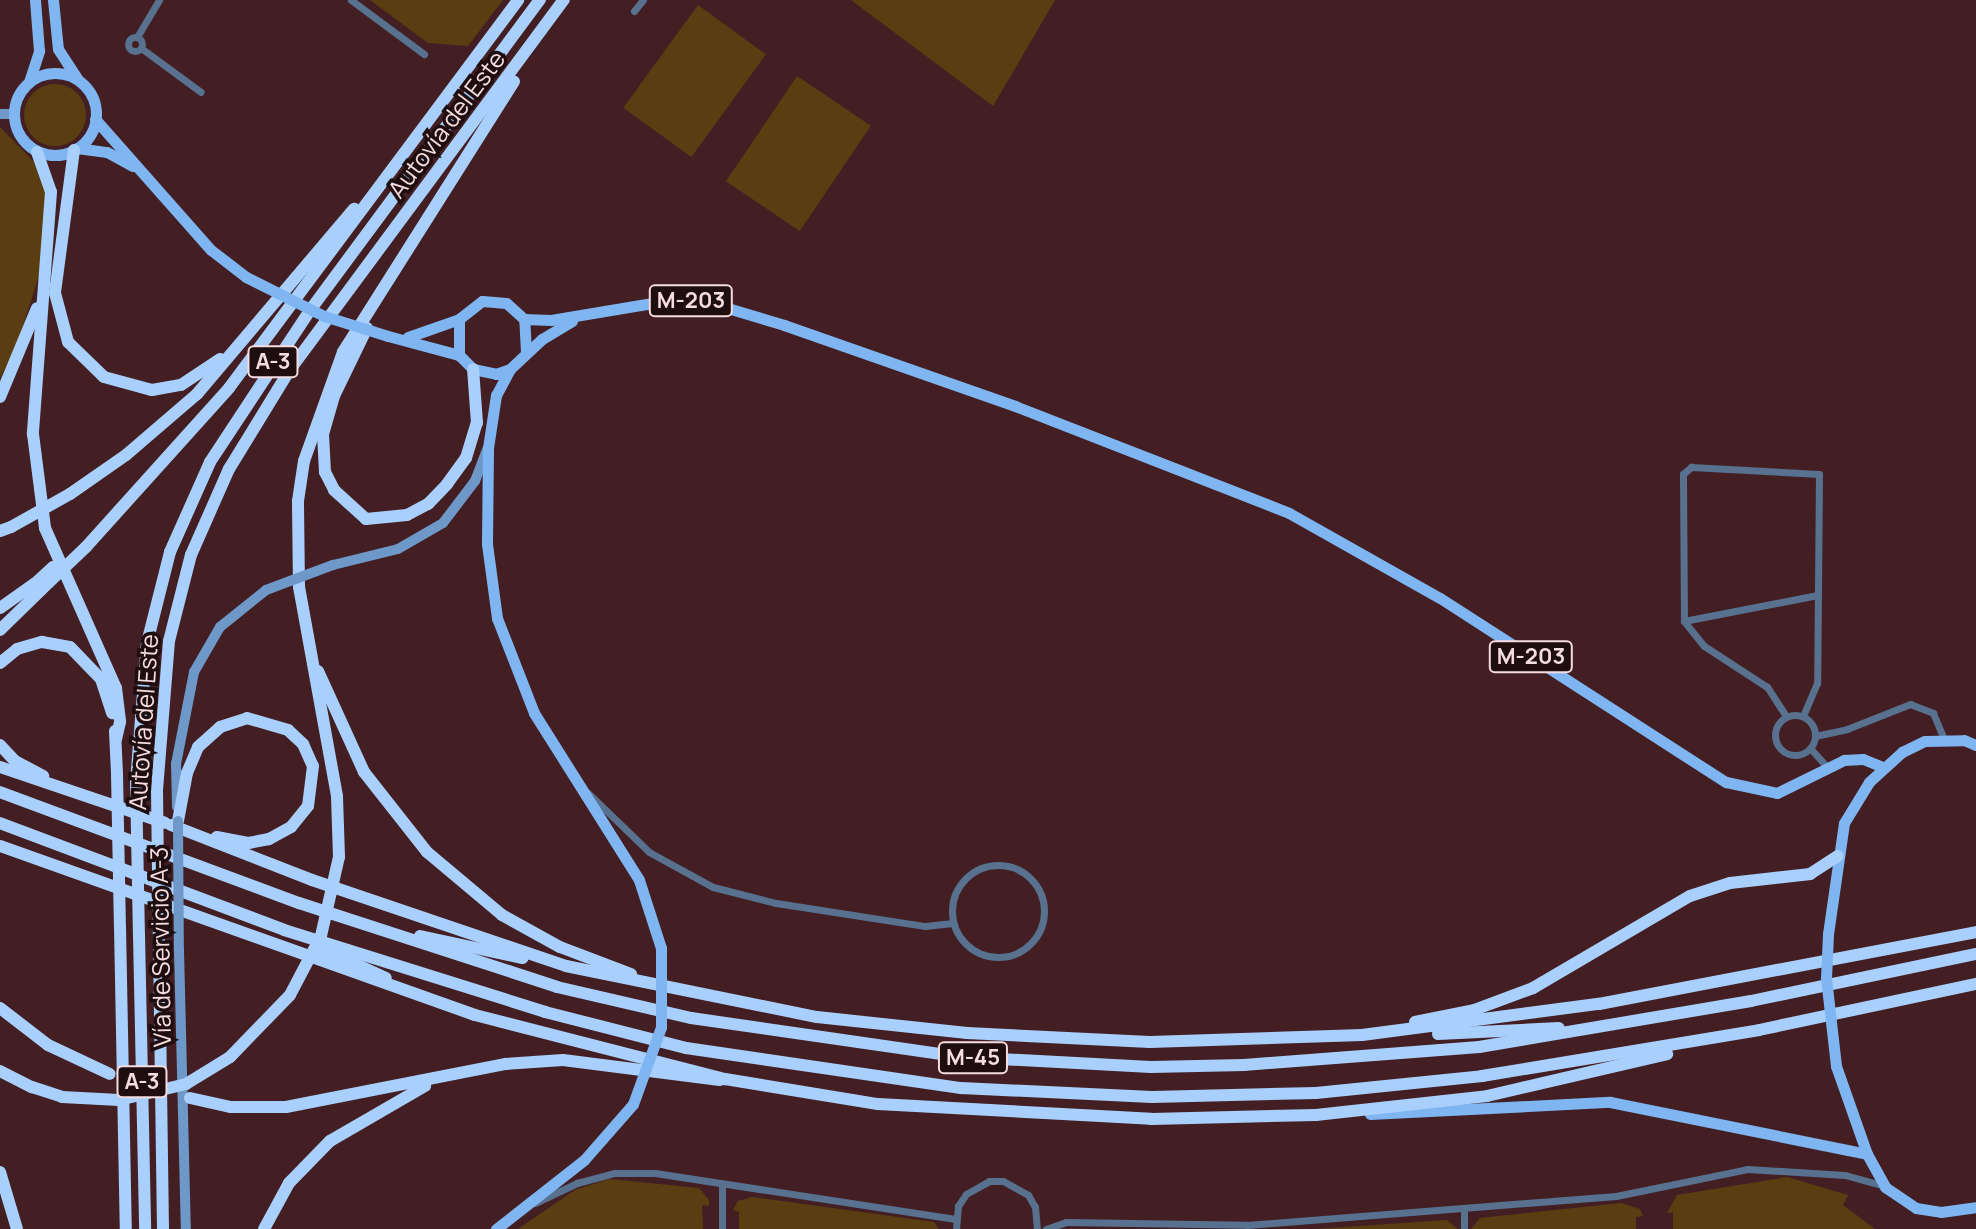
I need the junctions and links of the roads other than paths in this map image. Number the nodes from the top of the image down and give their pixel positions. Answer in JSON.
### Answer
{"nodes":[{"id":1,"x":35,"y":0,"type":"edge"},
{"id":2,"x":53,"y":0,"type":"edge"},
{"id":3,"x":159,"y":0,"type":"edge"},
{"id":4,"x":351,"y":0,"type":"edge"},
{"id":5,"x":518,"y":0,"type":"edge"},
{"id":6,"x":540,"y":0,"type":"edge"},
{"id":7,"x":564,"y":0,"type":"edge"},
{"id":8,"x":643,"y":0,"type":"edge"},
{"id":9,"x":634,"y":11,"type":"dead end"},
{"id":10,"x":424,"y":54,"type":"dead end"},
{"id":11,"x":522,"y":58,"type":"junction"},
{"id":12,"x":29,"y":82,"type":"junction"},
{"id":13,"x":80,"y":82,"type":"junction"},
{"id":14,"x":201,"y":92,"type":"dead end"},
{"id":15,"x":0,"y":114,"type":"edge"},
{"id":16,"x":14,"y":114,"type":"junction"},
{"id":17,"x":95,"y":119,"type":"junction"},
{"id":18,"x":76,"y":149,"type":"junction"},
{"id":19,"x":37,"y":152,"type":"junction"},
{"id":20,"x":143,"y":172,"type":"junction"},
{"id":21,"x":383,"y":177,"type":"junction"},
{"id":22,"x":48,"y":262,"type":"junction"},
{"id":23,"x":393,"y":272,"type":"junction"},
{"id":24,"x":584,"y":315,"type":"junction"},
{"id":25,"x":459,"y":319,"type":"junction"},
{"id":26,"x":524,"y":319,"type":"junction"},
{"id":27,"x":403,"y":338,"type":"junction"},
{"id":28,"x":236,"y":347,"type":"junction"},
{"id":29,"x":526,"y":352,"type":"junction"},
{"id":30,"x":459,"y":355,"type":"junction"},
{"id":31,"x":473,"y":369,"type":"junction"},
{"id":32,"x":510,"y":369,"type":"junction"},
{"id":33,"x":0,"y":397,"type":"edge"},
{"id":34,"x":488,"y":448,"type":"junction"},
{"id":35,"x":4,"y":530,"type":"edge"},
{"id":36,"x":40,"y":585,"type":"junction"},
{"id":37,"x":1818,"y":595,"type":"junction"},
{"id":38,"x":0,"y":608,"type":"edge"},
{"id":39,"x":1684,"y":621,"type":"junction"},
{"id":40,"x":0,"y":630,"type":"edge"},
{"id":41,"x":307,"y":642,"type":"junction"},
{"id":42,"x":0,"y":663,"type":"edge"},
{"id":43,"x":1786,"y":716,"type":"junction"},
{"id":44,"x":1803,"y":716,"type":"junction"},
{"id":45,"x":1815,"y":736,"type":"junction"},
{"id":46,"x":116,"y":739,"type":"junction"},
{"id":47,"x":1944,"y":739,"type":"junction"},
{"id":48,"x":0,"y":745,"type":"edge"},
{"id":49,"x":1976,"y":745,"type":"edge"},
{"id":50,"x":1810,"y":748,"type":"junction"},
{"id":51,"x":1826,"y":766,"type":"junction"},
{"id":52,"x":0,"y":767,"type":"edge"},
{"id":53,"x":1883,"y":767,"type":"junction"},
{"id":54,"x":0,"y":792,"type":"edge"},
{"id":55,"x":588,"y":792,"type":"junction"},
{"id":56,"x":93,"y":801,"type":"junction"},
{"id":57,"x":0,"y":823,"type":"edge"},
{"id":58,"x":174,"y":823,"type":"junction"},
{"id":59,"x":0,"y":846,"type":"edge"},
{"id":60,"x":1838,"y":856,"type":"junction"},
{"id":61,"x":299,"y":903,"type":"junction"},
{"id":62,"x":953,"y":923,"type":"junction"},
{"id":63,"x":284,"y":930,"type":"junction"},
{"id":64,"x":1976,"y":932,"type":"edge"},
{"id":65,"x":1976,"y":954,"type":"edge"},
{"id":66,"x":566,"y":966,"type":"junction"},
{"id":67,"x":1976,"y":984,"type":"edge"},
{"id":68,"x":679,"y":991,"type":"junction"},
{"id":69,"x":0,"y":1008,"type":"edge"},
{"id":70,"x":475,"y":1015,"type":"junction"},
{"id":71,"x":1602,"y":1027,"type":"junction"},
{"id":72,"x":1759,"y":1030,"type":"junction"},
{"id":73,"x":1362,"y":1035,"type":"junction"},
{"id":74,"x":1241,"y":1042,"type":"junction"},
{"id":75,"x":0,"y":1071,"type":"edge"},
{"id":76,"x":110,"y":1074,"type":"dead end"},
{"id":77,"x":454,"y":1074,"type":"junction"},
{"id":78,"x":725,"y":1079,"type":"junction"},
{"id":79,"x":190,"y":1098,"type":"dead end"},
{"id":80,"x":1316,"y":1115,"type":"junction"},
{"id":81,"x":1867,"y":1154,"type":"junction"},
{"id":82,"x":0,"y":1172,"type":"edge"},
{"id":83,"x":124,"y":1181,"type":"junction"},
{"id":84,"x":722,"y":1184,"type":"junction"},
{"id":85,"x":1885,"y":1187,"type":"junction"},
{"id":86,"x":529,"y":1206,"type":"junction"},
{"id":87,"x":1976,"y":1207,"type":"edge"},
{"id":88,"x":1464,"y":1208,"type":"junction"},
{"id":89,"x":955,"y":1219,"type":"junction"},
{"id":90,"x":1273,"y":1226,"type":"edge"},
{"id":91,"x":17,"y":1229,"type":"edge"},
{"id":92,"x":118,"y":1229,"type":"edge"},
{"id":93,"x":126,"y":1229,"type":"edge"},
{"id":94,"x":145,"y":1229,"type":"edge"},
{"id":95,"x":163,"y":1229,"type":"edge"},
{"id":96,"x":188,"y":1229,"type":"edge"},
{"id":97,"x":264,"y":1229,"type":"edge"},
{"id":98,"x":496,"y":1229,"type":"edge"},
{"id":99,"x":722,"y":1229,"type":"edge"},
{"id":100,"x":956,"y":1229,"type":"edge"},
{"id":101,"x":1037,"y":1229,"type":"edge"},
{"id":102,"x":1046,"y":1229,"type":"edge"},
{"id":103,"x":1464,"y":1229,"type":"edge"}],
"edges":[{"from":1,"to":12,"type":"main road"},
{"from":2,"to":13,"type":"main road"},
{"from":3,"to":14,"type":"street"},
{"from":4,"to":10,"type":"street"},
{"from":5,"to":21,"type":"highway"},
{"from":6,"to":94,"type":"highway","name":"Autovía del Este","number":"A-3","bridge":true},
{"from":7,"to":11,"type":"highway","name":"Autovía del Este","number":"A-3"},
{"from":8,"to":9,"type":"street"},
{"from":11,"to":23,"type":"highway"},
{"from":11,"to":95,"type":"highway","name":"Autovía del Este","number":"A-3","bridge":true},
{"from":12,"to":13,"type":"main road"},
{"from":12,"to":16,"type":"main road"},
{"from":13,"to":17,"type":"main road"},
{"from":15,"to":16,"type":"main road"},
{"from":16,"to":19,"type":"main road"},
{"from":17,"to":18,"type":"main road"},
{"from":17,"to":20,"type":"main road"},
{"from":18,"to":19,"type":"main road"},
{"from":18,"to":20,"type":"main road"},
{"from":18,"to":28,"type":"highway"},
{"from":19,"to":22,"type":"highway"},
{"from":20,"to":27,"type":"main road","bridge":true},
{"from":21,"to":28,"type":"highway"},
{"from":21,"to":36,"type":"highway","bridge":true},
{"from":22,"to":33,"type":"highway"},
{"from":22,"to":46,"type":"highway"},
{"from":23,"to":31,"type":"highway"},
{"from":23,"to":41,"type":"highway"},
{"from":24,"to":26,"type":"main road","number":"M-203"},
{"from":24,"to":29,"type":"main road","number":"M-203"},
{"from":24,"to":51,"type":"main road","number":"M-203"},
{"from":25,"to":26,"type":"main road"},
{"from":25,"to":27,"type":"main road"},
{"from":25,"to":30,"type":"main road"},
{"from":26,"to":29,"type":"main road"},
{"from":27,"to":30,"type":"main road"},
{"from":28,"to":35,"type":"highway","bridge":true},
{"from":29,"to":32,"type":"main road","number":"M-203"},
{"from":30,"to":31,"type":"main road"},
{"from":31,"to":32,"type":"main road"},
{"from":32,"to":34,"type":"main road"},
{"from":34,"to":55,"type":"main road"},
{"from":34,"to":58,"type":"main road","name":"Vía de Servicio A-3","bridge":true},
{"from":36,"to":38,"type":"highway"},
{"from":36,"to":40,"type":"highway"},
{"from":37,"to":39,"type":"street"},
{"from":37,"to":39,"type":"street"},
{"from":37,"to":44,"type":"street"},
{"from":39,"to":43,"type":"street"},
{"from":41,"to":68,"type":"highway"},
{"from":41,"to":75,"type":"highway","bridge":true},
{"from":42,"to":46,"type":"highway"},
{"from":43,"to":44,"type":"street"},
{"from":43,"to":50,"type":"street"},
{"from":44,"to":45,"type":"street"},
{"from":45,"to":47,"type":"street"},
{"from":45,"to":50,"type":"street"},
{"from":46,"to":83,"type":"highway","bridge":true},
{"from":47,"to":49,"type":"main road"},
{"from":47,"to":53,"type":"main road"},
{"from":48,"to":56,"type":"highway"},
{"from":50,"to":51,"type":"street"},
{"from":51,"to":53,"type":"main road","number":"M-203"},
{"from":52,"to":56,"type":"highway"},
{"from":53,"to":60,"type":"main road"},
{"from":54,"to":61,"type":"highway","number":"M-45"},
{"from":55,"to":62,"type":"street"},
{"from":55,"to":86,"type":"main road","bridge":true},
{"from":56,"to":58,"type":"highway"},
{"from":57,"to":63,"type":"highway","number":"M-45"},
{"from":58,"to":58,"type":"highway"},
{"from":58,"to":66,"type":"highway"},
{"from":58,"to":96,"type":"main road","name":"Vía de Servicio A-3","bridge":true},
{"from":59,"to":70,"type":"highway"},
{"from":60,"to":74,"type":"highway"},
{"from":60,"to":81,"type":"main road","bridge":true},
{"from":61,"to":66,"type":"highway"},
{"from":61,"to":71,"type":"highway","number":"M-45"},
{"from":62,"to":62,"type":"street"},
{"from":63,"to":70,"type":"highway"},
{"from":63,"to":72,"type":"highway","number":"M-45"},
{"from":64,"to":73,"type":"highway"},
{"from":65,"to":71,"type":"highway","number":"M-45"},
{"from":66,"to":68,"type":"highway"},
{"from":67,"to":72,"type":"highway","number":"M-45"},
{"from":68,"to":74,"type":"highway"},
{"from":69,"to":76,"type":"highway"},
{"from":70,"to":78,"type":"highway"},
{"from":71,"to":73,"type":"highway"},
{"from":72,"to":80,"type":"highway"},
{"from":73,"to":74,"type":"highway"},
{"from":77,"to":78,"type":"highway"},
{"from":77,"to":79,"type":"highway"},
{"from":77,"to":97,"type":"highway"},
{"from":78,"to":80,"type":"highway"},
{"from":80,"to":81,"type":"main road"},
{"from":81,"to":85,"type":"main road"},
{"from":82,"to":91,"type":"highway"},
{"from":83,"to":92,"type":"highway"},
{"from":83,"to":93,"type":"highway"},
{"from":84,"to":86,"type":"street"},
{"from":84,"to":89,"type":"street"},
{"from":84,"to":99,"type":"street"},
{"from":85,"to":87,"type":"main road"},
{"from":85,"to":88,"type":"street"},
{"from":86,"to":98,"type":"main road"},
{"from":88,"to":90,"type":"street"},
{"from":88,"to":103,"type":"street"},
{"from":89,"to":100,"type":"street"},
{"from":89,"to":101,"type":"street"},
{"from":90,"to":102,"type":"street"}]}
